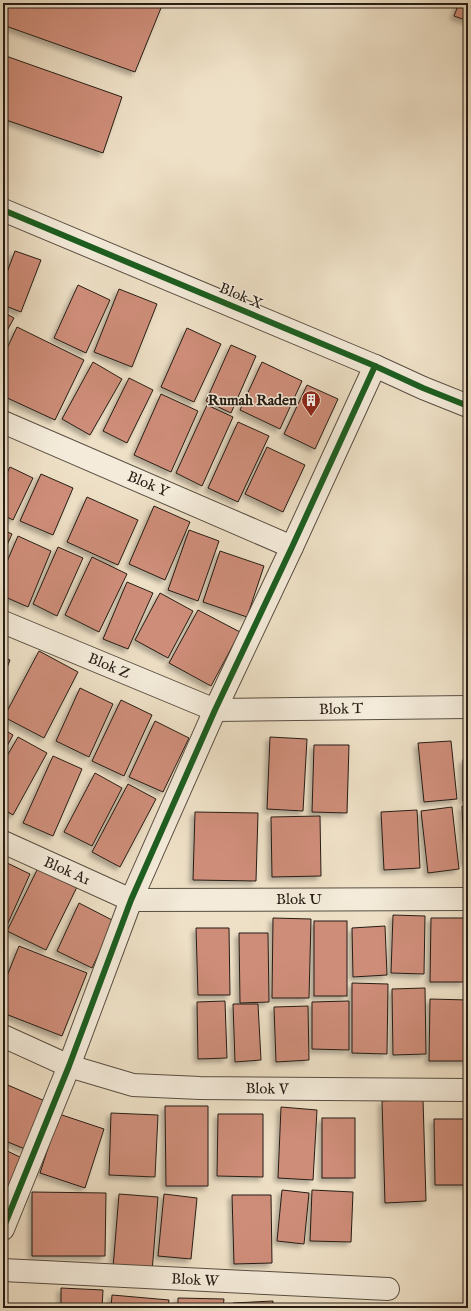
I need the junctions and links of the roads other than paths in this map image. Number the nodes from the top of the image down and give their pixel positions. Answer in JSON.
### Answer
{"nodes":[{"id":1,"x":3,"y":210,"type":"edge"},
{"id":2,"x":374,"y":366,"type":"junction"},
{"id":3,"x":468,"y":406,"type":"edge"},
{"id":4,"x":3,"y":422,"type":"edge"},
{"id":5,"x":292,"y":547,"type":"junction"},
{"id":6,"x":3,"y":622,"type":"edge"},
{"id":7,"x":468,"y":707,"type":"edge"},
{"id":8,"x":215,"y":710,"type":"junction"},
{"id":9,"x":3,"y":842,"type":"edge"},
{"id":10,"x":468,"y":899,"type":"edge"},
{"id":11,"x":131,"y":900,"type":"junction"},
{"id":12,"x":3,"y":1036,"type":"edge"},
{"id":13,"x":69,"y":1066,"type":"junction"},
{"id":14,"x":468,"y":1090,"type":"edge"},
{"id":15,"x":3,"y":1229,"type":"edge"},
{"id":16,"x":3,"y":1270,"type":"edge"},
{"id":17,"x":388,"y":1289,"type":"dead end"}],
"edges":[{"from":1,"to":2,"type":"street","name":"Blok X"},
{"from":2,"to":3,"type":"street","name":"Blok X"},
{"from":2,"to":5,"type":"street"},
{"from":4,"to":5,"type":"street","name":"Blok Y"},
{"from":5,"to":8,"type":"street"},
{"from":6,"to":8,"type":"street","name":"Blok Z"},
{"from":7,"to":8,"type":"street","name":"Blok T"},
{"from":8,"to":11,"type":"street"},
{"from":9,"to":11,"type":"street","name":"Blok A1"},
{"from":10,"to":11,"type":"street","name":"Blok U"},
{"from":11,"to":13,"type":"street"},
{"from":12,"to":13,"type":"street","name":"Blok V"},
{"from":13,"to":14,"type":"street","name":"Blok V"},
{"from":13,"to":15,"type":"street"},
{"from":16,"to":17,"type":"street","name":"Blok W"}]}
